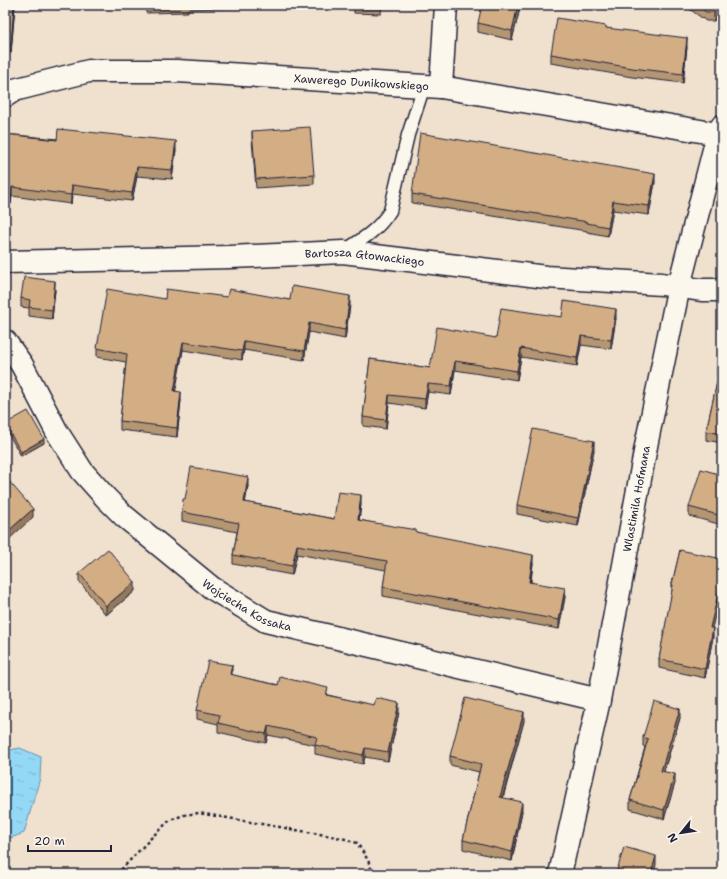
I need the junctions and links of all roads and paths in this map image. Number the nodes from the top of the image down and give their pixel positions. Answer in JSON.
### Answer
{"nodes":[{"id":1,"x":446,"y":5,"type":"edge"},
{"id":2,"x":433,"y":87,"type":"junction"},
{"id":3,"x":5,"y":96,"type":"edge"},
{"id":4,"x":720,"y":130,"type":"edge"},
{"id":5,"x":343,"y":252,"type":"junction"},
{"id":6,"x":5,"y":262,"type":"edge"},
{"id":7,"x":679,"y":286,"type":"junction"},
{"id":8,"x":722,"y":290,"type":"edge"},
{"id":9,"x":5,"y":341,"type":"edge"},
{"id":10,"x":599,"y":700,"type":"junction"},
{"id":11,"x":117,"y":874,"type":"edge"},
{"id":12,"x":374,"y":874,"type":"edge"},
{"id":13,"x":560,"y":874,"type":"edge"}],
"edges":[{"from":1,"to":2,"type":"street"},
{"from":2,"to":3,"type":"street","name":"Xawerego Dunikowskiego"},
{"from":2,"to":4,"type":"street","name":"Xawerego Dunikowskiego"},
{"from":2,"to":5,"type":"lane"},
{"from":4,"to":7,"type":"street","name":"Wlastimila Hofmana"},
{"from":5,"to":6,"type":"street","name":"Bartosza Głowackiego"},
{"from":5,"to":7,"type":"street","name":"Bartosza Głowackiego"},
{"from":7,"to":8,"type":"street","name":"Bartosza Głowackiego"},
{"from":7,"to":10,"type":"street","name":"Wlastimila Hofmana"},
{"from":9,"to":10,"type":"street","name":"Wojciecha Kossaka"},
{"from":10,"to":13,"type":"street","name":"Wlastimila Hofmana"},
{"from":11,"to":12,"type":"path"}]}
